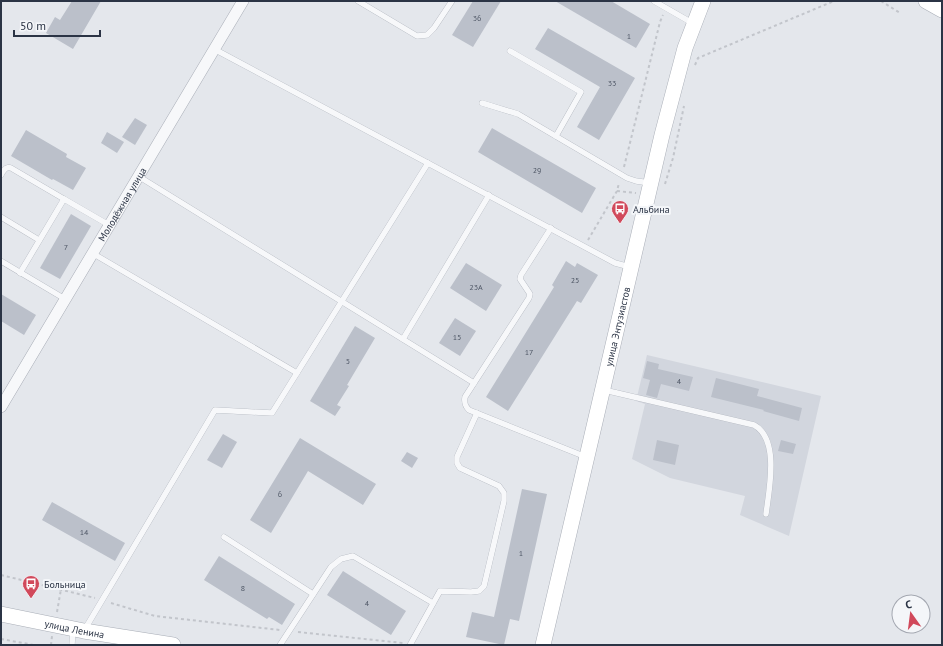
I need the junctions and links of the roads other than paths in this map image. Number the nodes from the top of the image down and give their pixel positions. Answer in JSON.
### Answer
{"nodes":[{"id":1,"x":243,"y":1,"type":"edge"},
{"id":2,"x":358,"y":1,"type":"edge"},
{"id":3,"x":452,"y":1,"type":"edge"},
{"id":4,"x":654,"y":1,"type":"edge"},
{"id":5,"x":926,"y":1,"type":"edge"},
{"id":6,"x":701,"y":4,"type":"edge"},
{"id":7,"x":942,"y":10,"type":"edge"},
{"id":8,"x":694,"y":24,"type":"junction"},
{"id":9,"x":214,"y":50,"type":"junction"},
{"id":10,"x":510,"y":51,"type":"dead end"},
{"id":11,"x":482,"y":103,"type":"dead end"},
{"id":12,"x":556,"y":136,"type":"junction"},
{"id":13,"x":428,"y":162,"type":"junction"},
{"id":14,"x":1,"y":175,"type":"edge"},
{"id":15,"x":138,"y":176,"type":"junction"},
{"id":16,"x":654,"y":189,"type":"junction"},
{"id":17,"x":489,"y":195,"type":"junction"},
{"id":18,"x":64,"y":198,"type":"junction"},
{"id":19,"x":1,"y":217,"type":"edge"},
{"id":20,"x":109,"y":225,"type":"junction"},
{"id":21,"x":551,"y":228,"type":"junction"},
{"id":22,"x":39,"y":240,"type":"junction"},
{"id":23,"x":92,"y":253,"type":"junction"},
{"id":24,"x":1,"y":261,"type":"edge"},
{"id":25,"x":632,"y":267,"type":"junction"},
{"id":26,"x":20,"y":273,"type":"junction"},
{"id":27,"x":65,"y":299,"type":"junction"},
{"id":28,"x":342,"y":302,"type":"junction"},
{"id":29,"x":403,"y":339,"type":"junction"},
{"id":30,"x":297,"y":373,"type":"junction"},
{"id":31,"x":474,"y":383,"type":"junction"},
{"id":32,"x":604,"y":390,"type":"junction"},
{"id":33,"x":1,"y":407,"type":"edge"},
{"id":34,"x":477,"y":413,"type":"junction"},
{"id":35,"x":588,"y":458,"type":"junction"},
{"id":36,"x":766,"y":514,"type":"dead end"},
{"id":37,"x":224,"y":537,"type":"dead end"},
{"id":38,"x":313,"y":594,"type":"junction"},
{"id":39,"x":433,"y":603,"type":"junction"},
{"id":40,"x":1,"y":614,"type":"edge"},
{"id":41,"x":78,"y":630,"type":"junction"},
{"id":42,"x":144,"y":643,"type":"edge"},
{"id":43,"x":410,"y":644,"type":"edge"},
{"id":44,"x":72,"y":645,"type":"edge"},
{"id":45,"x":173,"y":645,"type":"edge"},
{"id":46,"x":280,"y":645,"type":"edge"},
{"id":47,"x":543,"y":645,"type":"edge"}],
"edges":[{"from":1,"to":9,"type":"street","name":"Молодёжная улица"},
{"from":2,"to":3,"type":"lane"},
{"from":4,"to":8,"type":"lane"},
{"from":5,"to":7,"type":"main road"},
{"from":6,"to":8,"type":"main road","name":"улица Энтузиастов"},
{"from":8,"to":16,"type":"main road","name":"улица Энтузиастов"},
{"from":9,"to":13,"type":"lane"},
{"from":9,"to":15,"type":"street","name":"Молодёжная улица"},
{"from":10,"to":12,"type":"lane"},
{"from":11,"to":12,"type":"lane"},
{"from":12,"to":16,"type":"lane"},
{"from":13,"to":17,"type":"lane"},
{"from":13,"to":28,"type":"lane"},
{"from":14,"to":18,"type":"lane"},
{"from":15,"to":20,"type":"street","name":"Молодёжная улица"},
{"from":15,"to":28,"type":"lane"},
{"from":16,"to":25,"type":"main road","name":"улица Энтузиастов"},
{"from":17,"to":21,"type":"lane"},
{"from":17,"to":29,"type":"lane"},
{"from":18,"to":20,"type":"lane"},
{"from":18,"to":22,"type":"lane"},
{"from":19,"to":22,"type":"lane"},
{"from":20,"to":23,"type":"street","name":"Молодёжная улица"},
{"from":21,"to":25,"type":"lane"},
{"from":21,"to":31,"type":"lane"},
{"from":22,"to":26,"type":"lane"},
{"from":23,"to":27,"type":"street","name":"Молодёжная улица"},
{"from":23,"to":30,"type":"lane"},
{"from":24,"to":26,"type":"lane"},
{"from":25,"to":32,"type":"main road","name":"улица Энтузиастов"},
{"from":26,"to":27,"type":"lane"},
{"from":27,"to":33,"type":"street","name":"Молодёжная улица"},
{"from":28,"to":29,"type":"lane"},
{"from":28,"to":30,"type":"lane"},
{"from":29,"to":31,"type":"lane"},
{"from":30,"to":41,"type":"lane"},
{"from":31,"to":34,"type":"lane"},
{"from":32,"to":35,"type":"main road","name":"улица Энтузиастов"},
{"from":32,"to":36,"type":"lane"},
{"from":34,"to":35,"type":"lane"},
{"from":34,"to":39,"type":"lane"},
{"from":35,"to":47,"type":"main road","name":"улица Энтузиастов"},
{"from":37,"to":38,"type":"lane"},
{"from":38,"to":39,"type":"lane"},
{"from":38,"to":46,"type":"lane"},
{"from":39,"to":43,"type":"lane"},
{"from":40,"to":41,"type":"main road","name":"улица Ленина"},
{"from":41,"to":42,"type":"main road","name":"улица Ленина"},
{"from":41,"to":44,"type":"lane"},
{"from":42,"to":45,"type":"main road","name":"улица Ленина"}]}
